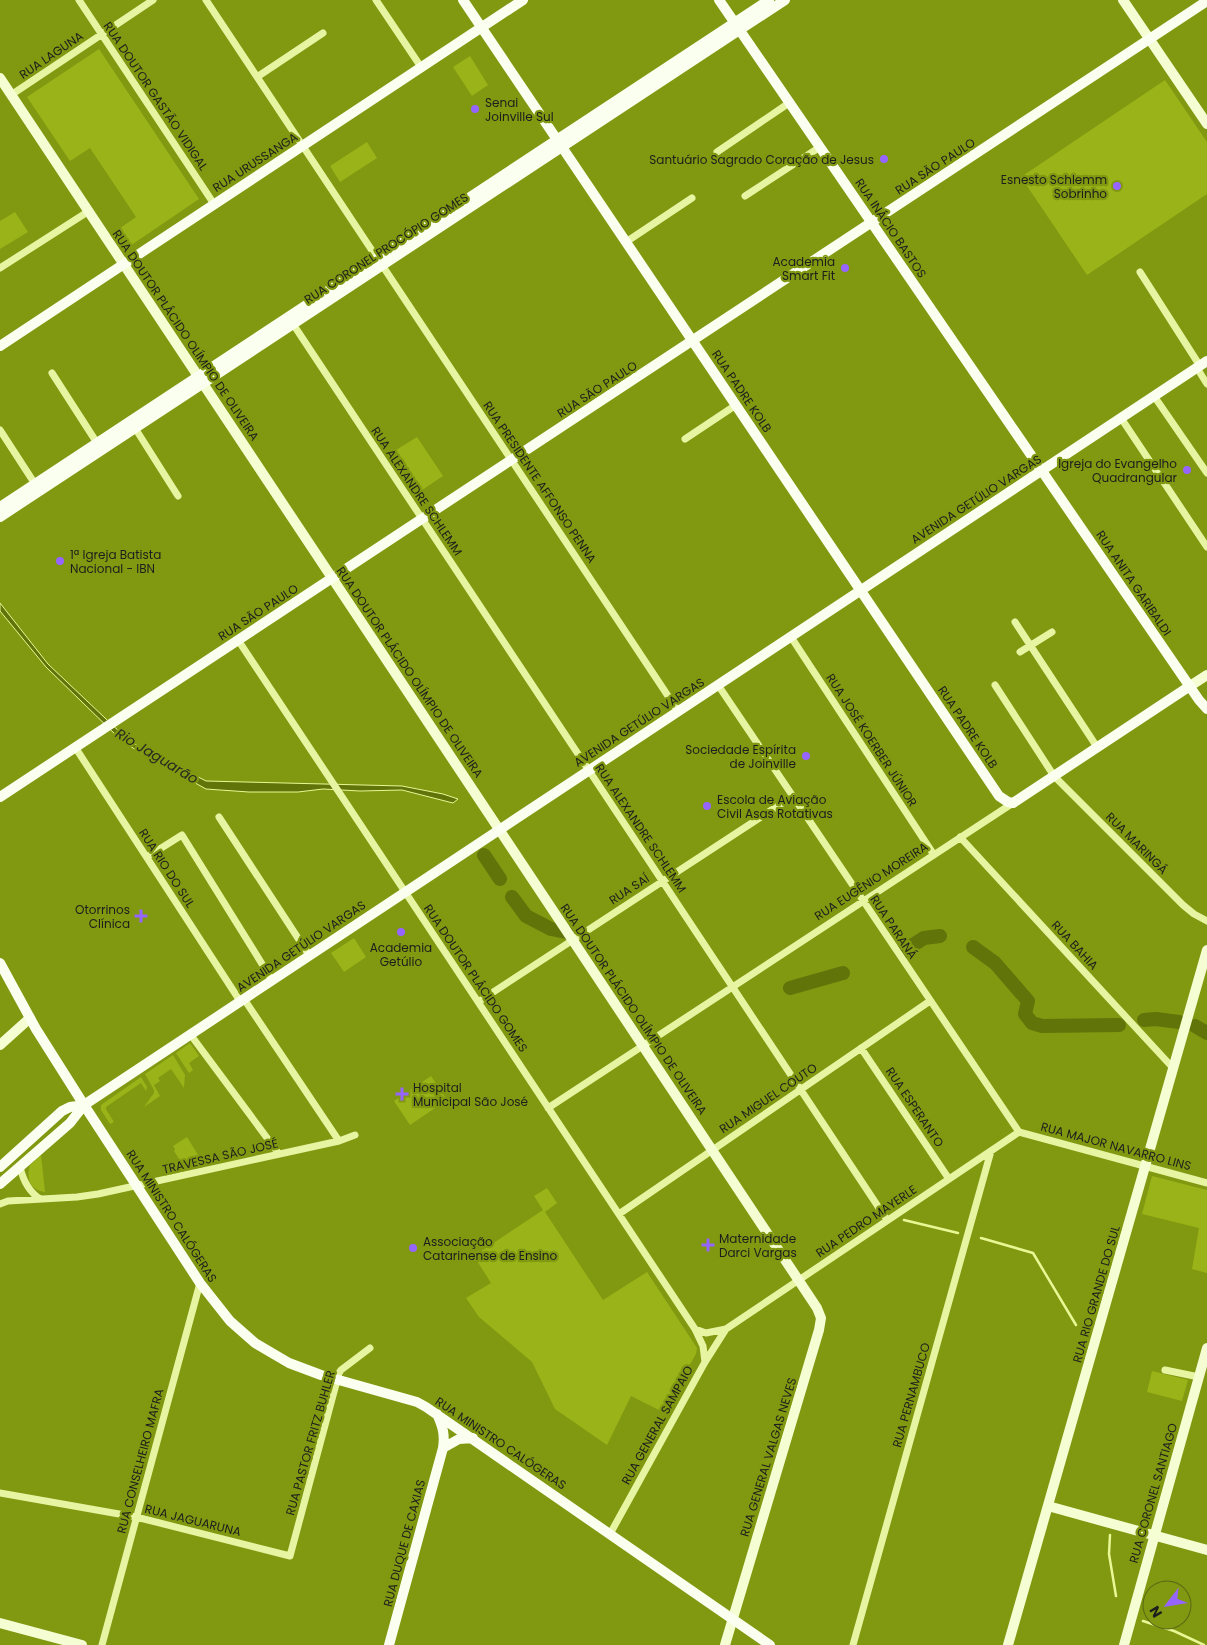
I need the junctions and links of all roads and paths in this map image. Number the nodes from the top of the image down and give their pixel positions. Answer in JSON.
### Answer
{"nodes":[{"id":1,"x":78,"y":0,"type":"edge"},
{"id":2,"x":153,"y":0,"type":"edge"},
{"id":3,"x":206,"y":0,"type":"edge"},
{"id":4,"x":376,"y":0,"type":"edge"},
{"id":5,"x":463,"y":0,"type":"edge"},
{"id":6,"x":523,"y":0,"type":"edge"},
{"id":7,"x":719,"y":0,"type":"edge"},
{"id":8,"x":769,"y":0,"type":"edge"},
{"id":9,"x":785,"y":0,"type":"edge"},
{"id":10,"x":1123,"y":0,"type":"edge"},
{"id":11,"x":1207,"y":2,"type":"edge"},
{"id":12,"x":737,"y":26,"type":"junction"},
{"id":13,"x":482,"y":27,"type":"junction"},
{"id":14,"x":323,"y":32,"type":"dead end"},
{"id":15,"x":101,"y":34,"type":"junction"},
{"id":16,"x":1150,"y":39,"type":"junction"},
{"id":17,"x":421,"y":67,"type":"junction"},
{"id":18,"x":257,"y":77,"type":"junction"},
{"id":19,"x":0,"y":78,"type":"edge"},
{"id":20,"x":11,"y":95,"type":"junction"},
{"id":21,"x":789,"y":103,"type":"junction"},
{"id":22,"x":1203,"y":109,"type":"edge"},
{"id":23,"x":1207,"y":124,"type":"edge"},
{"id":24,"x":560,"y":143,"type":"junction"},
{"id":25,"x":302,"y":146,"type":"junction"},
{"id":26,"x":820,"y":147,"type":"junction"},
{"id":27,"x":717,"y":152,"type":"dead end"},
{"id":28,"x":745,"y":196,"type":"dead end"},
{"id":29,"x":692,"y":198,"type":"dead end"},
{"id":30,"x":214,"y":204,"type":"junction"},
{"id":31,"x":89,"y":211,"type":"junction"},
{"id":32,"x":872,"y":223,"type":"junction"},
{"id":33,"x":626,"y":242,"type":"junction"},
{"id":34,"x":380,"y":262,"type":"junction"},
{"id":35,"x":124,"y":264,"type":"junction"},
{"id":36,"x":0,"y":268,"type":"edge"},
{"id":37,"x":1140,"y":272,"type":"dead end"},
{"id":38,"x":293,"y":324,"type":"junction"},
{"id":39,"x":693,"y":340,"type":"junction"},
{"id":40,"x":0,"y":346,"type":"edge"},
{"id":41,"x":1201,"y":365,"type":"edge"},
{"id":42,"x":52,"y":373,"type":"dead end"},
{"id":43,"x":201,"y":380,"type":"junction"},
{"id":44,"x":1207,"y":384,"type":"edge"},
{"id":45,"x":1154,"y":396,"type":"junction"},
{"id":46,"x":736,"y":404,"type":"junction"},
{"id":47,"x":1121,"y":418,"type":"junction"},
{"id":48,"x":135,"y":428,"type":"junction"},
{"id":49,"x":0,"y":430,"type":"edge"},
{"id":50,"x":685,"y":438,"type":"dead end"},
{"id":51,"x":97,"y":443,"type":"junction"},
{"id":52,"x":511,"y":460,"type":"junction"},
{"id":53,"x":1042,"y":471,"type":"junction"},
{"id":54,"x":1207,"y":473,"type":"edge"},
{"id":55,"x":35,"y":484,"type":"junction"},
{"id":56,"x":178,"y":496,"type":"dead end"},
{"id":57,"x":0,"y":507,"type":"edge"},
{"id":58,"x":0,"y":517,"type":"edge"},
{"id":59,"x":422,"y":519,"type":"junction"},
{"id":60,"x":1207,"y":547,"type":"edge"},
{"id":61,"x":332,"y":578,"type":"junction"},
{"id":62,"x":861,"y":590,"type":"junction"},
{"id":63,"x":1015,"y":622,"type":"dead end"},
{"id":64,"x":1052,"y":632,"type":"dead end"},
{"id":65,"x":790,"y":637,"type":"junction"},
{"id":66,"x":238,"y":640,"type":"junction"},
{"id":67,"x":1030,"y":645,"type":"junction"},
{"id":68,"x":1020,"y":652,"type":"dead end"},
{"id":69,"x":1207,"y":675,"type":"edge"},
{"id":70,"x":718,"y":685,"type":"junction"},
{"id":71,"x":995,"y":685,"type":"dead end"},
{"id":72,"x":1190,"y":686,"type":"junction"},
{"id":73,"x":1207,"y":709,"type":"edge"},
{"id":74,"x":678,"y":711,"type":"junction"},
{"id":75,"x":75,"y":747,"type":"junction"},
{"id":76,"x":1097,"y":747,"type":"junction"},
{"id":77,"x":589,"y":770,"type":"junction"},
{"id":78,"x":1054,"y":776,"type":"junction"},
{"id":79,"x":793,"y":796,"type":"junction"},
{"id":80,"x":999,"y":796,"type":"junction"},
{"id":81,"x":0,"y":797,"type":"edge"},
{"id":82,"x":1013,"y":802,"type":"junction"},
{"id":83,"x":999,"y":812,"type":"junction"},
{"id":84,"x":218,"y":817,"type":"dead end"},
{"id":85,"x":500,"y":830,"type":"junction"},
{"id":86,"x":960,"y":837,"type":"junction"},
{"id":87,"x":934,"y":855,"type":"junction"},
{"id":88,"x":147,"y":857,"type":"junction"},
{"id":89,"x":662,"y":881,"type":"junction"},
{"id":90,"x":405,"y":892,"type":"junction"},
{"id":91,"x":863,"y":901,"type":"junction"},
{"id":92,"x":1207,"y":921,"type":"edge"},
{"id":93,"x":573,"y":940,"type":"junction"},
{"id":94,"x":1207,"y":950,"type":"edge"},
{"id":95,"x":310,"y":955,"type":"junction"},
{"id":96,"x":0,"y":963,"type":"edge"},
{"id":97,"x":272,"y":980,"type":"junction"},
{"id":98,"x":733,"y":987,"type":"junction"},
{"id":99,"x":242,"y":1000,"type":"junction"},
{"id":100,"x":930,"y":1001,"type":"junction"},
{"id":101,"x":478,"y":1002,"type":"junction"},
{"id":102,"x":30,"y":1018,"type":"junction"},
{"id":103,"x":190,"y":1034,"type":"junction"},
{"id":104,"x":0,"y":1045,"type":"edge"},
{"id":105,"x":643,"y":1046,"type":"junction"},
{"id":106,"x":861,"y":1048,"type":"junction"},
{"id":107,"x":1173,"y":1068,"type":"junction"},
{"id":108,"x":801,"y":1090,"type":"junction"},
{"id":109,"x":84,"y":1105,"type":"junction"},
{"id":110,"x":548,"y":1108,"type":"junction"},
{"id":111,"x":1019,"y":1132,"type":"junction"},
{"id":112,"x":354,"y":1135,"type":"dead end"},
{"id":113,"x":339,"y":1140,"type":"junction"},
{"id":114,"x":712,"y":1150,"type":"junction"},
{"id":115,"x":991,"y":1151,"type":"junction"},
{"id":116,"x":278,"y":1154,"type":"junction"},
{"id":117,"x":1145,"y":1166,"type":"junction"},
{"id":118,"x":0,"y":1167,"type":"edge"},
{"id":119,"x":20,"y":1167,"type":"junction"},
{"id":120,"x":949,"y":1179,"type":"junction"},
{"id":121,"x":1207,"y":1183,"type":"edge"},
{"id":122,"x":0,"y":1184,"type":"edge"},
{"id":123,"x":137,"y":1186,"type":"junction"},
{"id":124,"x":40,"y":1199,"type":"junction"},
{"id":125,"x":0,"y":1204,"type":"edge"},
{"id":126,"x":619,"y":1214,"type":"junction"},
{"id":127,"x":887,"y":1220,"type":"junction"},
{"id":128,"x":799,"y":1280,"type":"junction"},
{"id":129,"x":200,"y":1283,"type":"junction"},
{"id":130,"x":695,"y":1329,"type":"junction"},
{"id":131,"x":726,"y":1329,"type":"junction"},
{"id":132,"x":370,"y":1348,"type":"dead end"},
{"id":133,"x":1207,"y":1348,"type":"edge"},
{"id":134,"x":705,"y":1362,"type":"junction"},
{"id":135,"x":1165,"y":1370,"type":"dead end"},
{"id":136,"x":1202,"y":1373,"type":"edge"},
{"id":137,"x":337,"y":1380,"type":"junction"},
{"id":138,"x":436,"y":1413,"type":"junction"},
{"id":139,"x":473,"y":1438,"type":"junction"},
{"id":140,"x":443,"y":1448,"type":"junction"},
{"id":141,"x":0,"y":1493,"type":"edge"},
{"id":142,"x":1048,"y":1506,"type":"junction"},
{"id":143,"x":136,"y":1517,"type":"junction"},
{"id":144,"x":610,"y":1534,"type":"junction"},
{"id":145,"x":1155,"y":1535,"type":"junction"},
{"id":146,"x":1207,"y":1550,"type":"edge"},
{"id":147,"x":290,"y":1556,"type":"joint"},
{"id":148,"x":733,"y":1619,"type":"junction"},
{"id":149,"x":0,"y":1623,"type":"edge"},
{"id":150,"x":82,"y":1645,"type":"edge"},
{"id":151,"x":102,"y":1645,"type":"edge"},
{"id":152,"x":389,"y":1645,"type":"edge"},
{"id":153,"x":725,"y":1645,"type":"edge"},
{"id":154,"x":770,"y":1645,"type":"edge"},
{"id":155,"x":853,"y":1645,"type":"edge"},
{"id":156,"x":1008,"y":1645,"type":"edge"},
{"id":157,"x":1124,"y":1645,"type":"edge"}],
"edges":[{"from":1,"to":15,"type":"street","name":"RUA DOUTOR GASTÃO VIDIGAL"},
{"from":2,"to":15,"type":"street","name":"RUA LAGUNA"},
{"from":3,"to":18,"type":"street","name":"RUA PRESIDENTE AFFONSO PENNA"},
{"from":4,"to":17,"type":"street"},
{"from":5,"to":13,"type":"main road","name":"RUA PADRE KOLB"},
{"from":6,"to":13,"type":"main road","name":"RUA URUSSANGA"},
{"from":7,"to":12,"type":"main road","name":"RUA INÁCIO BASTOS"},
{"from":8,"to":12,"type":"main road","name":"RUA CORONEL PROCÓPIO GOMES"},
{"from":9,"to":12,"type":"main road","name":"RUA CORONEL PROCÓPIO GOMES"},
{"from":10,"to":16,"type":"main road"},
{"from":11,"to":16,"type":"main road","name":"RUA SÃO PAULO"},
{"from":12,"to":21,"type":"main road","name":"RUA INÁCIO BASTOS"},
{"from":12,"to":24,"type":"main road","name":"RUA CORONEL PROCÓPIO GOMES"},
{"from":13,"to":17,"type":"main road","name":"RUA URUSSANGA"},
{"from":13,"to":24,"type":"main road","name":"RUA PADRE KOLB"},
{"from":14,"to":18,"type":"street"},
{"from":15,"to":20,"type":"street","name":"RUA LAGUNA"},
{"from":15,"to":30,"type":"street","name":"RUA DOUTOR GASTÃO VIDIGAL"},
{"from":16,"to":22,"type":"main road"},
{"from":16,"to":32,"type":"main road","name":"RUA SÃO PAULO"},
{"from":17,"to":25,"type":"main road","name":"RUA URUSSANGA"},
{"from":18,"to":25,"type":"street","name":"RUA PRESIDENTE AFFONSO PENNA"},
{"from":19,"to":20,"type":"main road","name":"RUA DOUTOR PLÁCIDO OLÍMPIO DE OLIVEIRA"},
{"from":20,"to":31,"type":"main road","name":"RUA DOUTOR PLÁCIDO OLÍMPIO DE OLIVEIRA"},
{"from":21,"to":26,"type":"main road","name":"RUA INÁCIO BASTOS"},
{"from":21,"to":27,"type":"street"},
{"from":22,"to":23,"type":"main road"},
{"from":24,"to":33,"type":"main road","name":"RUA PADRE KOLB"},
{"from":24,"to":34,"type":"main road","name":"RUA CORONEL PROCÓPIO GOMES"},
{"from":25,"to":30,"type":"main road","name":"RUA URUSSANGA"},
{"from":25,"to":34,"type":"street","name":"RUA PRESIDENTE AFFONSO PENNA"},
{"from":26,"to":28,"type":"street"},
{"from":26,"to":32,"type":"main road","name":"RUA INÁCIO BASTOS"},
{"from":29,"to":33,"type":"street"},
{"from":30,"to":35,"type":"main road","name":"RUA URUSSANGA"},
{"from":31,"to":35,"type":"main road","name":"RUA DOUTOR PLÁCIDO OLÍMPIO DE OLIVEIRA"},
{"from":31,"to":36,"type":"street"},
{"from":32,"to":39,"type":"main road","name":"RUA SÃO PAULO"},
{"from":32,"to":53,"type":"main road","name":"RUA INÁCIO BASTOS"},
{"from":33,"to":39,"type":"main road","name":"RUA PADRE KOLB"},
{"from":34,"to":38,"type":"main road","name":"RUA CORONEL PROCÓPIO GOMES"},
{"from":34,"to":43,"type":"main road","name":"RUA CORONEL PROCÓPIO GOMES"},
{"from":34,"to":52,"type":"street","name":"RUA PRESIDENTE AFFONSO PENNA"},
{"from":35,"to":40,"type":"main road","name":"RUA URUSSANGA"},
{"from":35,"to":43,"type":"main road","name":"RUA DOUTOR PLÁCIDO OLÍMPIO DE OLIVEIRA"},
{"from":37,"to":41,"type":"street"},
{"from":38,"to":43,"type":"main road","name":"RUA CORONEL PROCÓPIO GOMES"},
{"from":38,"to":59,"type":"street","name":"RUA ALEXANDRE SCHLEMM"},
{"from":39,"to":46,"type":"main road","name":"RUA PADRE KOLB"},
{"from":39,"to":52,"type":"main road","name":"RUA SÃO PAULO"},
{"from":41,"to":44,"type":"street"},
{"from":41,"to":45,"type":"main road","name":"AVENIDA GETÚLIO VARGAS"},
{"from":42,"to":51,"type":"street"},
{"from":43,"to":48,"type":"main road","name":"RUA CORONEL PROCÓPIO GOMES"},
{"from":43,"to":51,"type":"main road","name":"RUA CORONEL PROCÓPIO GOMES"},
{"from":43,"to":61,"type":"main road","name":"RUA DOUTOR PLÁCIDO OLÍMPIO DE OLIVEIRA"},
{"from":45,"to":47,"type":"main road","name":"AVENIDA GETÚLIO VARGAS"},
{"from":45,"to":54,"type":"street"},
{"from":46,"to":50,"type":"street"},
{"from":46,"to":62,"type":"main road","name":"RUA PADRE KOLB"},
{"from":47,"to":53,"type":"main road","name":"AVENIDA GETÚLIO VARGAS"},
{"from":47,"to":60,"type":"street"},
{"from":48,"to":56,"type":"street"},
{"from":48,"to":58,"type":"main road","name":"RUA CORONEL PROCÓPIO GOMES"},
{"from":49,"to":55,"type":"street"},
{"from":51,"to":55,"type":"main road","name":"RUA CORONEL PROCÓPIO GOMES"},
{"from":52,"to":59,"type":"main road","name":"RUA SÃO PAULO"},
{"from":52,"to":74,"type":"street","name":"RUA PRESIDENTE AFFONSO PENNA"},
{"from":53,"to":62,"type":"main road","name":"AVENIDA GETÚLIO VARGAS"},
{"from":53,"to":72,"type":"main road","name":"RUA ANITA GARIBALDI"},
{"from":55,"to":57,"type":"main road","name":"RUA CORONEL PROCÓPIO GOMES"},
{"from":59,"to":61,"type":"main road","name":"RUA SÃO PAULO"},
{"from":59,"to":77,"type":"street","name":"RUA ALEXANDRE SCHLEMM"},
{"from":61,"to":66,"type":"main road","name":"RUA SÃO PAULO"},
{"from":61,"to":85,"type":"main road","name":"RUA DOUTOR PLÁCIDO OLÍMPIO DE OLIVEIRA"},
{"from":62,"to":65,"type":"main road","name":"AVENIDA GETÚLIO VARGAS"},
{"from":62,"to":80,"type":"main road","name":"RUA PADRE KOLB"},
{"from":63,"to":67,"type":"street"},
{"from":64,"to":67,"type":"street"},
{"from":65,"to":70,"type":"main road","name":"AVENIDA GETÚLIO VARGAS"},
{"from":65,"to":87,"type":"street","name":"RUA JOSÉ KOERBER JÚNIOR"},
{"from":66,"to":75,"type":"main road","name":"RUA SÃO PAULO"},
{"from":66,"to":90,"type":"street","name":"RUA DOUTOR PLÁCIDO GOMES"},
{"from":67,"to":68,"type":"street"},
{"from":67,"to":76,"type":"street"},
{"from":69,"to":72,"type":"main road","name":"RUA EUGÊNIO MOREIRA"},
{"from":70,"to":74,"type":"main road","name":"AVENIDA GETÚLIO VARGAS"},
{"from":70,"to":79,"type":"street","name":"RUA PARANÁ"},
{"from":71,"to":78,"type":"street","name":"RUA MARINGÁ"},
{"from":72,"to":73,"type":"main road","name":"RUA ANITA GARIBALDI"},
{"from":72,"to":76,"type":"main road","name":"RUA EUGÊNIO MOREIRA"},
{"from":74,"to":77,"type":"main road","name":"AVENIDA GETÚLIO VARGAS"},
{"from":75,"to":81,"type":"main road","name":"RUA SÃO PAULO"},
{"from":75,"to":88,"type":"street","name":"RUA RIO DO SUL"},
{"from":76,"to":78,"type":"main road","name":"RUA EUGÊNIO MOREIRA"},
{"from":77,"to":85,"type":"main road","name":"AVENIDA GETÚLIO VARGAS"},
{"from":77,"to":89,"type":"street","name":"RUA ALEXANDRE SCHLEMM"},
{"from":78,"to":82,"type":"main road","name":"RUA EUGÊNIO MOREIRA"},
{"from":78,"to":92,"type":"street","name":"RUA MARINGÁ"},
{"from":79,"to":89,"type":"street","name":"RUA SAÍ"},
{"from":79,"to":91,"type":"street","name":"RUA PARANÁ"},
{"from":80,"to":82,"type":"main road"},
{"from":80,"to":83,"type":"street"},
{"from":82,"to":83,"type":"street","name":"RUA EUGÊNIO MOREIRA"},
{"from":83,"to":86,"type":"street","name":"RUA EUGÊNIO MOREIRA"},
{"from":84,"to":95,"type":"street"},
{"from":85,"to":90,"type":"main road","name":"AVENIDA GETÚLIO VARGAS"},
{"from":85,"to":93,"type":"main road","name":"RUA DOUTOR PLÁCIDO OLÍMPIO DE OLIVEIRA"},
{"from":86,"to":87,"type":"street","name":"RUA EUGÊNIO MOREIRA"},
{"from":86,"to":107,"type":"street","name":"RUA BAHIA"},
{"from":87,"to":91,"type":"street","name":"RUA EUGÊNIO MOREIRA"},
{"from":88,"to":97,"type":"street"},
{"from":88,"to":99,"type":"street","name":"RUA RIO DO SUL"},
{"from":89,"to":93,"type":"street","name":"RUA SAÍ"},
{"from":89,"to":98,"type":"street","name":"RUA ALEXANDRE SCHLEMM"},
{"from":90,"to":95,"type":"main road","name":"AVENIDA GETÚLIO VARGAS"},
{"from":90,"to":101,"type":"street","name":"RUA DOUTOR PLÁCIDO GOMES"},
{"from":91,"to":98,"type":"street","name":"RUA EUGÊNIO MOREIRA"},
{"from":91,"to":100,"type":"street","name":"RUA PARANÁ"},
{"from":93,"to":101,"type":"street","name":"RUA SAÍ"},
{"from":93,"to":105,"type":"main road","name":"RUA DOUTOR PLÁCIDO OLÍMPIO DE OLIVEIRA"},
{"from":94,"to":107,"type":"main road","name":"RUA RIO GRANDE DO SUL"},
{"from":95,"to":97,"type":"main road","name":"AVENIDA GETÚLIO VARGAS"},
{"from":96,"to":102,"type":"main road","name":"RUA MINISTRO CALÓGERAS"},
{"from":97,"to":99,"type":"main road","name":"AVENIDA GETÚLIO VARGAS"},
{"from":98,"to":105,"type":"street","name":"RUA EUGÊNIO MOREIRA"},
{"from":98,"to":108,"type":"street","name":"RUA ALEXANDRE SCHLEMM"},
{"from":99,"to":103,"type":"main road","name":"AVENIDA GETÚLIO VARGAS"},
{"from":99,"to":113,"type":"street","name":"RUA RIO DO SUL"},
{"from":100,"to":106,"type":"street","name":"RUA MIGUEL COUTO"},
{"from":100,"to":111,"type":"street","name":"RUA PARANÁ"},
{"from":101,"to":110,"type":"street","name":"RUA DOUTOR PLÁCIDO GOMES"},
{"from":102,"to":104,"type":"main road"},
{"from":102,"to":109,"type":"main road","name":"RUA MINISTRO CALÓGERAS"},
{"from":103,"to":109,"type":"main road","name":"AVENIDA GETÚLIO VARGAS"},
{"from":103,"to":116,"type":"street"},
{"from":105,"to":110,"type":"street","name":"RUA EUGÊNIO MOREIRA"},
{"from":105,"to":114,"type":"main road","name":"RUA DOUTOR PLÁCIDO OLÍMPIO DE OLIVEIRA"},
{"from":106,"to":108,"type":"street","name":"RUA MIGUEL COUTO"},
{"from":106,"to":120,"type":"street","name":"RUA ESPERANTO"},
{"from":107,"to":117,"type":"main road","name":"RUA RIO GRANDE DO SUL"},
{"from":108,"to":114,"type":"street","name":"RUA MIGUEL COUTO"},
{"from":108,"to":127,"type":"street","name":"RUA ALEXANDRE SCHLEMM"},
{"from":109,"to":118,"type":"main road"},
{"from":109,"to":119,"type":"main road"},
{"from":109,"to":123,"type":"main road","name":"RUA MINISTRO CALÓGERAS"},
{"from":110,"to":126,"type":"street","name":"RUA DOUTOR PLÁCIDO GOMES"},
{"from":111,"to":115,"type":"street","name":"RUA PEDRO MAYERLE"},
{"from":111,"to":117,"type":"street","name":"RUA MAJOR NAVARRO LINS"},
{"from":112,"to":113,"type":"street","name":"TRAVESSA SÃO JOSÉ"},
{"from":113,"to":116,"type":"street","name":"TRAVESSA SÃO JOSÉ"},
{"from":114,"to":126,"type":"street","name":"RUA MIGUEL COUTO"},
{"from":114,"to":128,"type":"main road","name":"RUA DOUTOR PLÁCIDO OLÍMPIO DE OLIVEIRA"},
{"from":115,"to":120,"type":"street","name":"RUA PEDRO MAYERLE"},
{"from":115,"to":155,"type":"street","name":"RUA PERNAMBUCO"},
{"from":116,"to":123,"type":"street","name":"TRAVESSA SÃO JOSÉ"},
{"from":117,"to":121,"type":"street","name":"RUA MAJOR NAVARRO LINS"},
{"from":117,"to":142,"type":"main road","name":"RUA RIO GRANDE DO SUL"},
{"from":119,"to":122,"type":"main road"},
{"from":119,"to":124,"type":"street"},
{"from":120,"to":127,"type":"street","name":"RUA PEDRO MAYERLE"},
{"from":123,"to":124,"type":"street","name":"TRAVESSA SÃO JOSÉ"},
{"from":123,"to":129,"type":"main road","name":"RUA MINISTRO CALÓGERAS"},
{"from":124,"to":125,"type":"street","name":"TRAVESSA SÃO JOSÉ"},
{"from":126,"to":130,"type":"street","name":"RUA DOUTOR PLÁCIDO GOMES"},
{"from":127,"to":128,"type":"street","name":"RUA PEDRO MAYERLE"},
{"from":128,"to":131,"type":"street","name":"RUA PEDRO MAYERLE"},
{"from":128,"to":148,"type":"main road","name":"RUA GENERAL VALGAS NEVES"},
{"from":129,"to":137,"type":"main road","name":"RUA MINISTRO CALÓGERAS"},
{"from":129,"to":143,"type":"street","name":"RUA CONSELHEIRO MAFRA"},
{"from":130,"to":131,"type":"street"},
{"from":130,"to":134,"type":"street","name":"RUA DOUTOR PLÁCIDO GOMES"},
{"from":131,"to":134,"type":"street","name":"RUA GENERAL SAMPAIO"},
{"from":132,"to":137,"type":"street","name":"RUA PASTOR FRITZ BUHLER"},
{"from":133,"to":136,"type":"main road","name":"RUA CORONEL SANTIAGO"},
{"from":134,"to":144,"type":"street","name":"RUA GENERAL SAMPAIO"},
{"from":135,"to":136,"type":"street"},
{"from":136,"to":145,"type":"main road","name":"RUA CORONEL SANTIAGO"},
{"from":137,"to":138,"type":"main road","name":"RUA MINISTRO CALÓGERAS"},
{"from":137,"to":147,"type":"street","name":"RUA PASTOR FRITZ BUHLER"},
{"from":138,"to":139,"type":"main road","name":"RUA MINISTRO CALÓGERAS"},
{"from":138,"to":140,"type":"main road","name":"RUA DUQUE DE CAXIAS"},
{"from":139,"to":140,"type":"main road"},
{"from":139,"to":144,"type":"main road","name":"RUA MINISTRO CALÓGERAS"},
{"from":140,"to":152,"type":"main road","name":"RUA DUQUE DE CAXIAS"},
{"from":141,"to":143,"type":"street","name":"RUA JAGUARUNA"},
{"from":142,"to":145,"type":"main road"},
{"from":142,"to":156,"type":"main road","name":"RUA RIO GRANDE DO SUL"},
{"from":143,"to":147,"type":"street","name":"RUA JAGUARUNA"},
{"from":143,"to":151,"type":"street","name":"RUA CONSELHEIRO MAFRA"},
{"from":144,"to":148,"type":"main road","name":"RUA MINISTRO CALÓGERAS"},
{"from":145,"to":146,"type":"main road"},
{"from":145,"to":157,"type":"main road","name":"RUA CORONEL SANTIAGO"},
{"from":148,"to":153,"type":"main road","name":"RUA GENERAL VALGAS NEVES"},
{"from":148,"to":154,"type":"main road","name":"RUA MINISTRO CALÓGERAS"},
{"from":149,"to":150,"type":"main road"}]}
